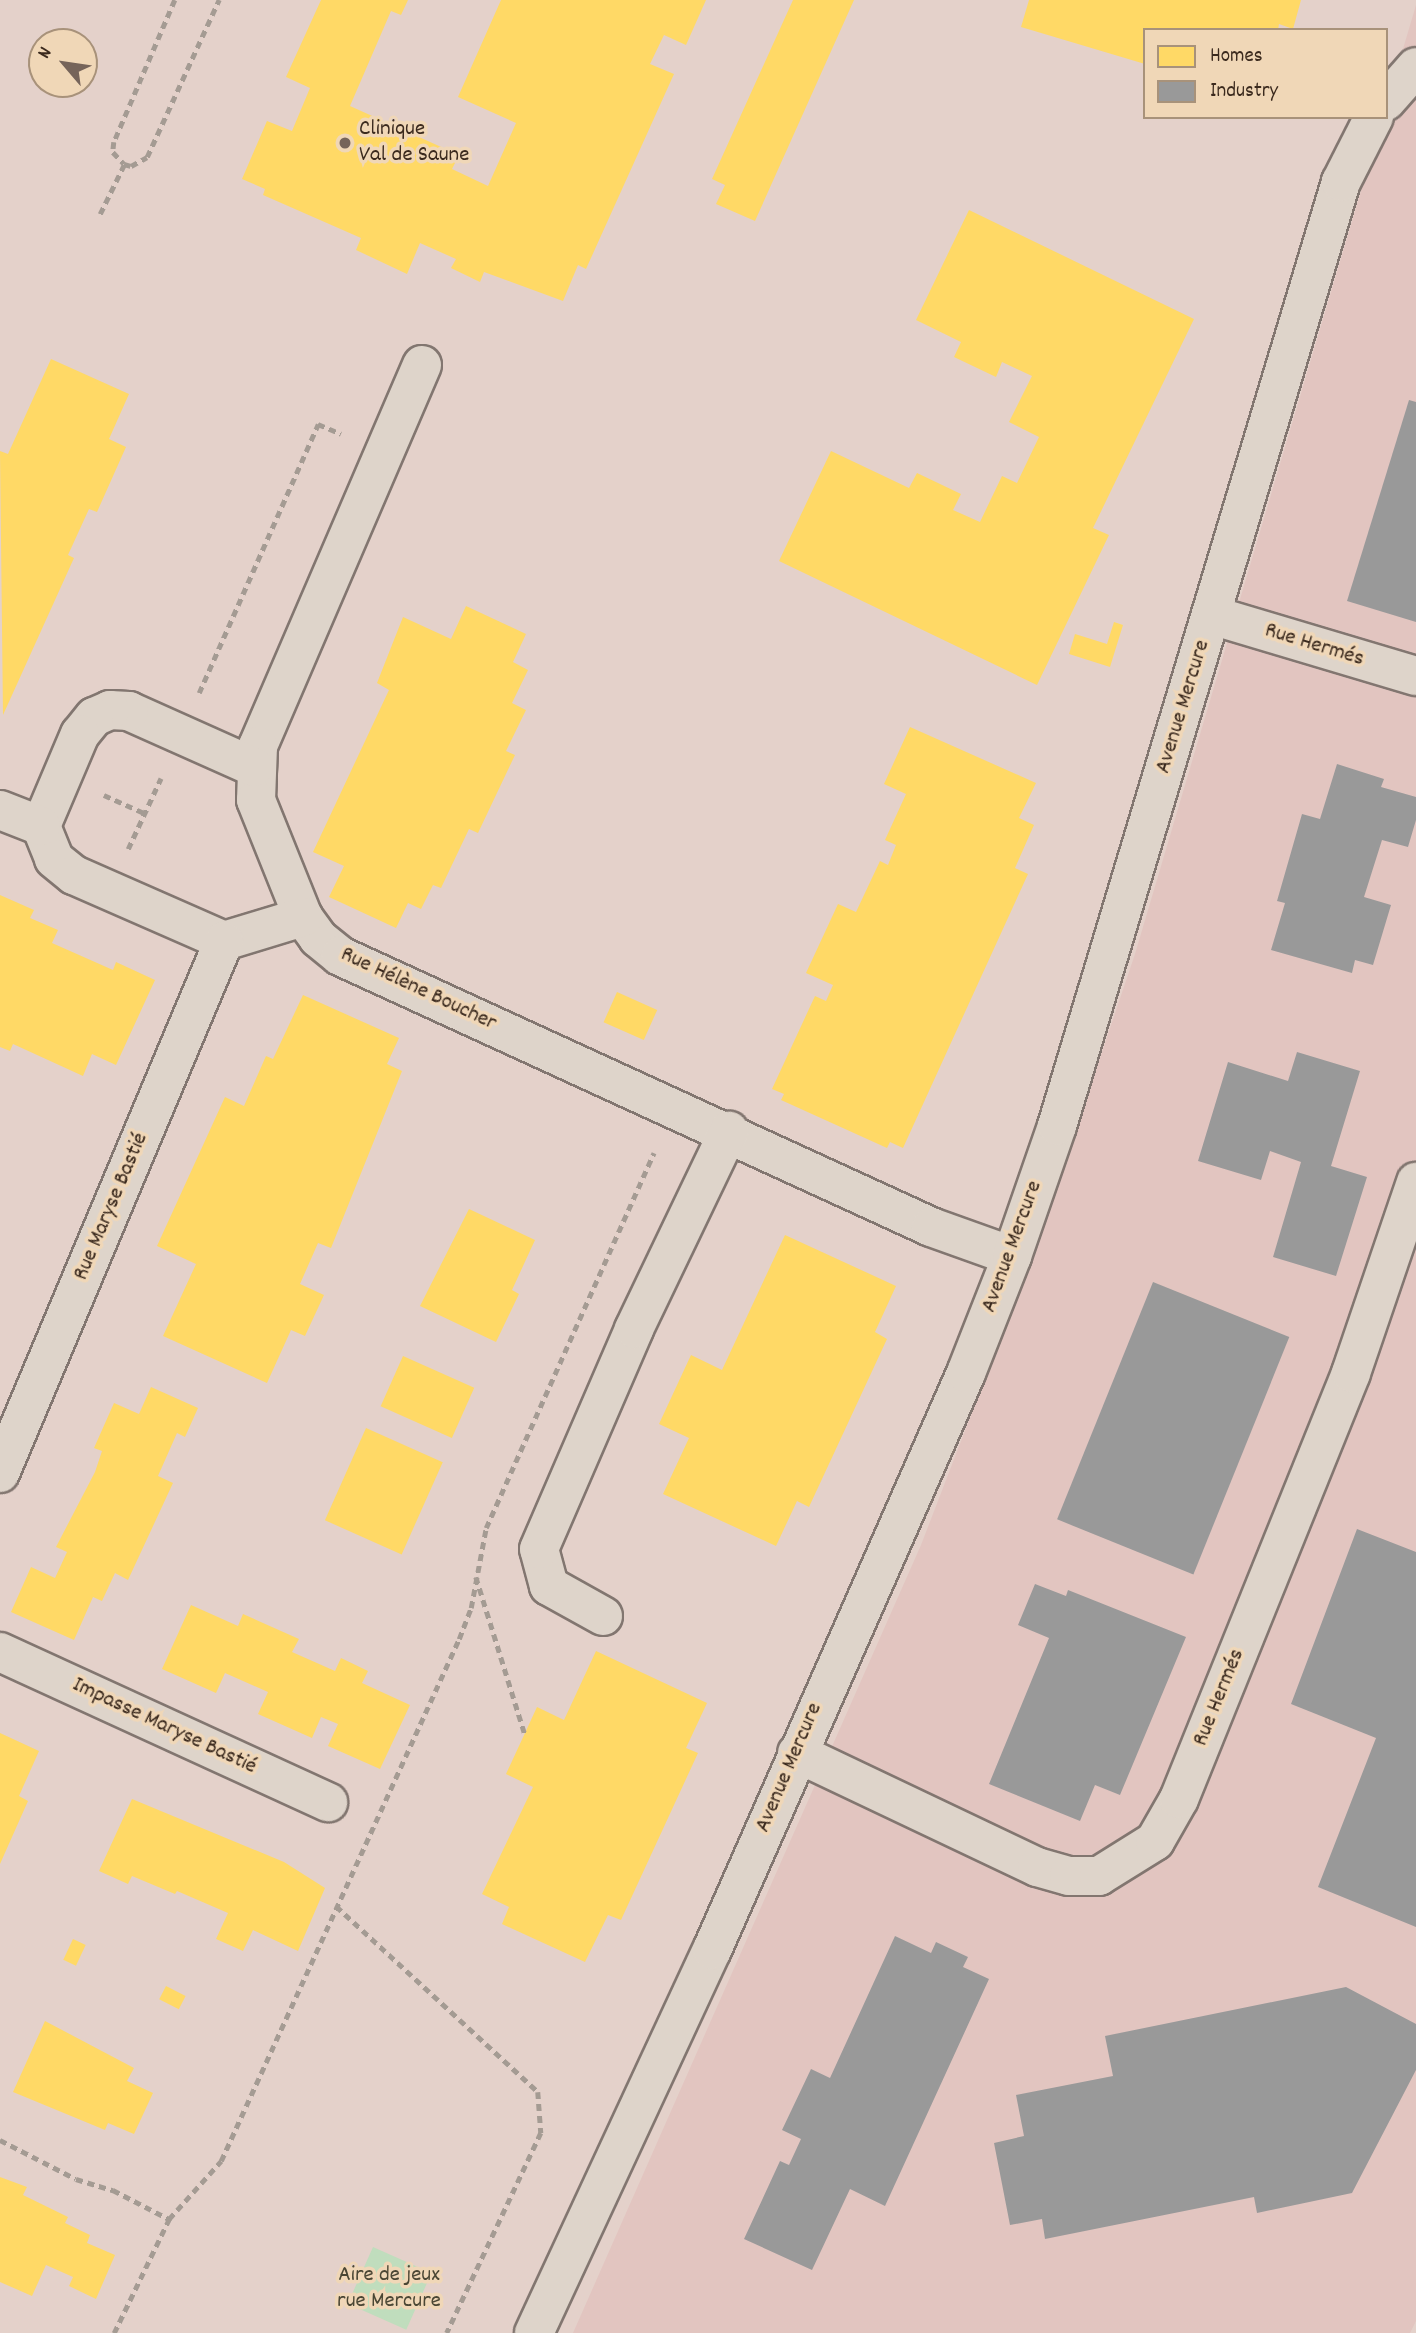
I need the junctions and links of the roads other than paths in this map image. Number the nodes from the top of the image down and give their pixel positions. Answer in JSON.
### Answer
{"nodes":[{"id":1,"x":1416,"y":67,"type":"edge"},
{"id":2,"x":1388,"y":99,"type":"edge"},
{"id":3,"x":1373,"y":119,"type":"edge"},
{"id":4,"x":422,"y":365,"type":"dead end"},
{"id":5,"x":1211,"y":615,"type":"junction"},
{"id":6,"x":1416,"y":676,"type":"edge"},
{"id":7,"x":254,"y":767,"type":"junction"},
{"id":8,"x":0,"y":810,"type":"edge"},
{"id":9,"x":41,"y":826,"type":"junction"},
{"id":10,"x":303,"y":917,"type":"junction"},
{"id":11,"x":224,"y":941,"type":"junction"},
{"id":12,"x":729,"y":1132,"type":"junction"},
{"id":13,"x":1416,"y":1182,"type":"edge"},
{"id":14,"x":1012,"y":1256,"type":"junction"},
{"id":15,"x":0,"y":1473,"type":"edge"},
{"id":16,"x":603,"y":1616,"type":"dead end"},
{"id":17,"x":0,"y":1652,"type":"edge"},
{"id":18,"x":797,"y":1753,"type":"junction"},
{"id":19,"x":328,"y":1802,"type":"dead end"},
{"id":20,"x":534,"y":2333,"type":"edge"}],
"edges":[{"from":1,"to":2,"type":"street"},
{"from":3,"to":5,"type":"street","name":"Avenue Mercure"},
{"from":4,"to":7,"type":"street","name":"Rue Hélène Boucher"},
{"from":5,"to":6,"type":"street","name":"Rue Hermés"},
{"from":5,"to":14,"type":"street","name":"Avenue Mercure"},
{"from":7,"to":9,"type":"street"},
{"from":7,"to":10,"type":"street","name":"Rue Hélène Boucher"},
{"from":8,"to":9,"type":"street"},
{"from":9,"to":11,"type":"street"},
{"from":10,"to":11,"type":"street"},
{"from":10,"to":12,"type":"street","name":"Rue Hélène Boucher"},
{"from":11,"to":15,"type":"street","name":"Rue Maryse Bastié"},
{"from":12,"to":14,"type":"street","name":"Rue Hélène Boucher"},
{"from":12,"to":16,"type":"street"},
{"from":13,"to":18,"type":"street","name":"Rue Hermés"},
{"from":14,"to":18,"type":"street","name":"Avenue Mercure"},
{"from":17,"to":19,"type":"street","name":"Impasse Maryse Bastié"},
{"from":18,"to":20,"type":"street","name":"Avenue Mercure"}]}
